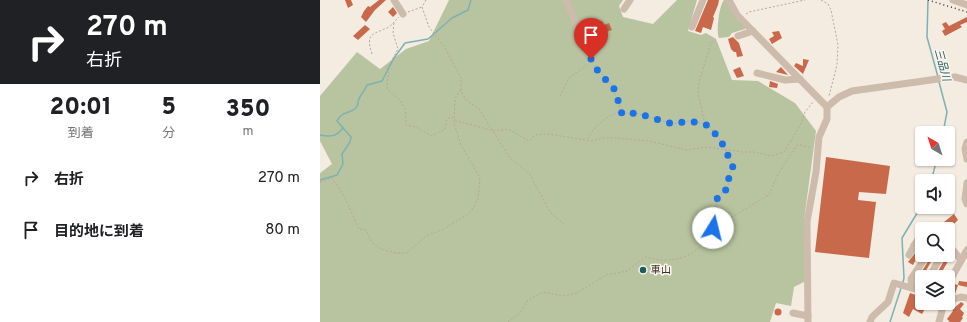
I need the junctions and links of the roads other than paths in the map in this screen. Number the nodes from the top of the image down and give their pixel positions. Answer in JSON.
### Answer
{"nodes":[{"id":1,"x":394,"y":0,"type":"edge"},
{"id":2,"x":566,"y":0,"type":"edge"},
{"id":3,"x":630,"y":0,"type":"edge"},
{"id":4,"x":703,"y":0,"type":"edge"},
{"id":5,"x":729,"y":0,"type":"edge"},
{"id":6,"x":953,"y":0,"type":"edge"},
{"id":7,"x":967,"y":5,"type":"edge"},
{"id":8,"x":624,"y":9,"type":"dead end"},
{"id":9,"x":403,"y":14,"type":"road end"},
{"id":10,"x":692,"y":26,"type":"dead end"},
{"id":11,"x":753,"y":31,"type":"junction"},
{"id":12,"x":738,"y":36,"type":"dead end"},
{"id":13,"x":591,"y":59,"type":"dead end"},
{"id":14,"x":757,"y":74,"type":"dead end"},
{"id":15,"x":800,"y":79,"type":"junction"},
{"id":16,"x":967,"y":80,"type":"edge"},
{"id":17,"x":829,"y":105,"type":"junction"},
{"id":18,"x":967,"y":142,"type":"edge"},
{"id":19,"x":967,"y":159,"type":"edge"},
{"id":20,"x":967,"y":183,"type":"edge"},
{"id":21,"x":967,"y":204,"type":"edge"},
{"id":22,"x":914,"y":245,"type":"edge"},
{"id":23,"x":967,"y":250,"type":"edge"},
{"id":24,"x":955,"y":254,"type":"edge"},
{"id":25,"x":909,"y":255,"type":"dead end"},
{"id":26,"x":922,"y":262,"type":"edge"},
{"id":27,"x":934,"y":262,"type":"edge"},
{"id":28,"x":962,"y":263,"type":"edge"},
{"id":29,"x":936,"y":264,"type":"joint"},
{"id":30,"x":933,"y":270,"type":"edge"},
{"id":31,"x":955,"y":274,"type":"edge"},
{"id":32,"x":912,"y":288,"type":"junction"},
{"id":33,"x":915,"y":289,"type":"edge"},
{"id":34,"x":967,"y":298,"type":"edge"},
{"id":35,"x":955,"y":299,"type":"edge"},
{"id":36,"x":942,"y":310,"type":"edge"},
{"id":37,"x":793,"y":313,"type":"dead end"},
{"id":38,"x":808,"y":319,"type":"edge"},
{"id":39,"x":870,"y":322,"type":"edge"},
{"id":40,"x":939,"y":322,"type":"edge"}],
"edges":[{"from":1,"to":9,"type":"street"},
{"from":2,"to":13,"type":"street"},
{"from":3,"to":8,"type":"street"},
{"from":4,"to":10,"type":"street"},
{"from":5,"to":11,"type":"street"},
{"from":6,"to":7,"type":"street"},
{"from":11,"to":12,"type":"street"},
{"from":11,"to":15,"type":"street"},
{"from":14,"to":15,"type":"street"},
{"from":15,"to":17,"type":"street"},
{"from":16,"to":17,"type":"street"},
{"from":17,"to":38,"type":"street"},
{"from":18,"to":19,"type":"street"},
{"from":20,"to":21,"type":"street"},
{"from":22,"to":25,"type":"street"},
{"from":23,"to":28,"type":"street"},
{"from":24,"to":28,"type":"street"},
{"from":26,"to":32,"type":"street"},
{"from":27,"to":29,"type":"street"},
{"from":28,"to":31,"type":"street"},
{"from":29,"to":30,"type":"street"},
{"from":32,"to":33,"type":"street"},
{"from":32,"to":39,"type":"street"},
{"from":34,"to":35,"type":"street"},
{"from":36,"to":40,"type":"street"},
{"from":37,"to":38,"type":"street"}]}
